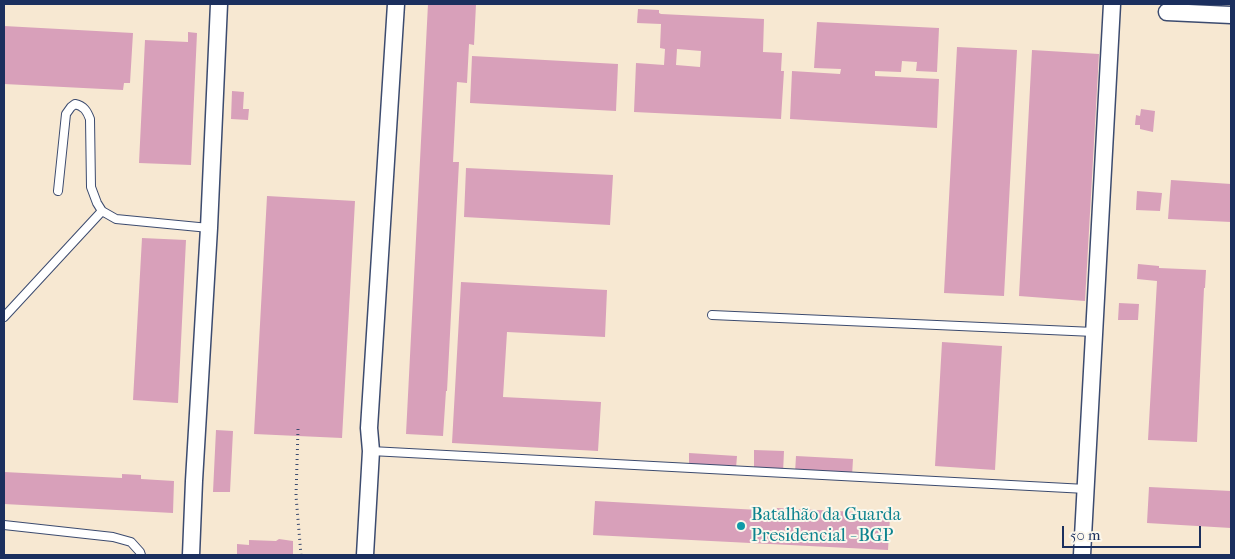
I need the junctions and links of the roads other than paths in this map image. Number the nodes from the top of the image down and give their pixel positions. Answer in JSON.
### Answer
{"nodes":[{"id":1,"x":219,"y":4,"type":"edge"},
{"id":2,"x":396,"y":4,"type":"edge"},
{"id":3,"x":1112,"y":4,"type":"edge"},
{"id":4,"x":1167,"y":12,"type":"dead end"},
{"id":5,"x":1231,"y":15,"type":"edge"},
{"id":6,"x":58,"y":191,"type":"dead end"},
{"id":7,"x":102,"y":211,"type":"junction"},
{"id":8,"x":209,"y":228,"type":"junction"},
{"id":9,"x":712,"y":315,"type":"dead end"},
{"id":10,"x":4,"y":317,"type":"edge"},
{"id":11,"x":1094,"y":332,"type":"junction"},
{"id":12,"x":371,"y":451,"type":"junction"},
{"id":13,"x":1086,"y":489,"type":"junction"},
{"id":14,"x":4,"y":525,"type":"edge"},
{"id":15,"x":141,"y":555,"type":"edge"},
{"id":16,"x":192,"y":555,"type":"edge"},
{"id":17,"x":365,"y":555,"type":"edge"},
{"id":18,"x":1082,"y":555,"type":"edge"}],
"edges":[{"from":1,"to":8,"type":"street"},
{"from":2,"to":12,"type":"street"},
{"from":3,"to":11,"type":"street"},
{"from":4,"to":5,"type":"street"},
{"from":6,"to":7,"type":"lane"},
{"from":7,"to":8,"type":"lane"},
{"from":7,"to":10,"type":"lane"},
{"from":8,"to":16,"type":"street"},
{"from":9,"to":11,"type":"lane"},
{"from":11,"to":13,"type":"street"},
{"from":12,"to":13,"type":"lane"},
{"from":12,"to":17,"type":"street"},
{"from":13,"to":18,"type":"street"},
{"from":14,"to":15,"type":"lane"}]}
